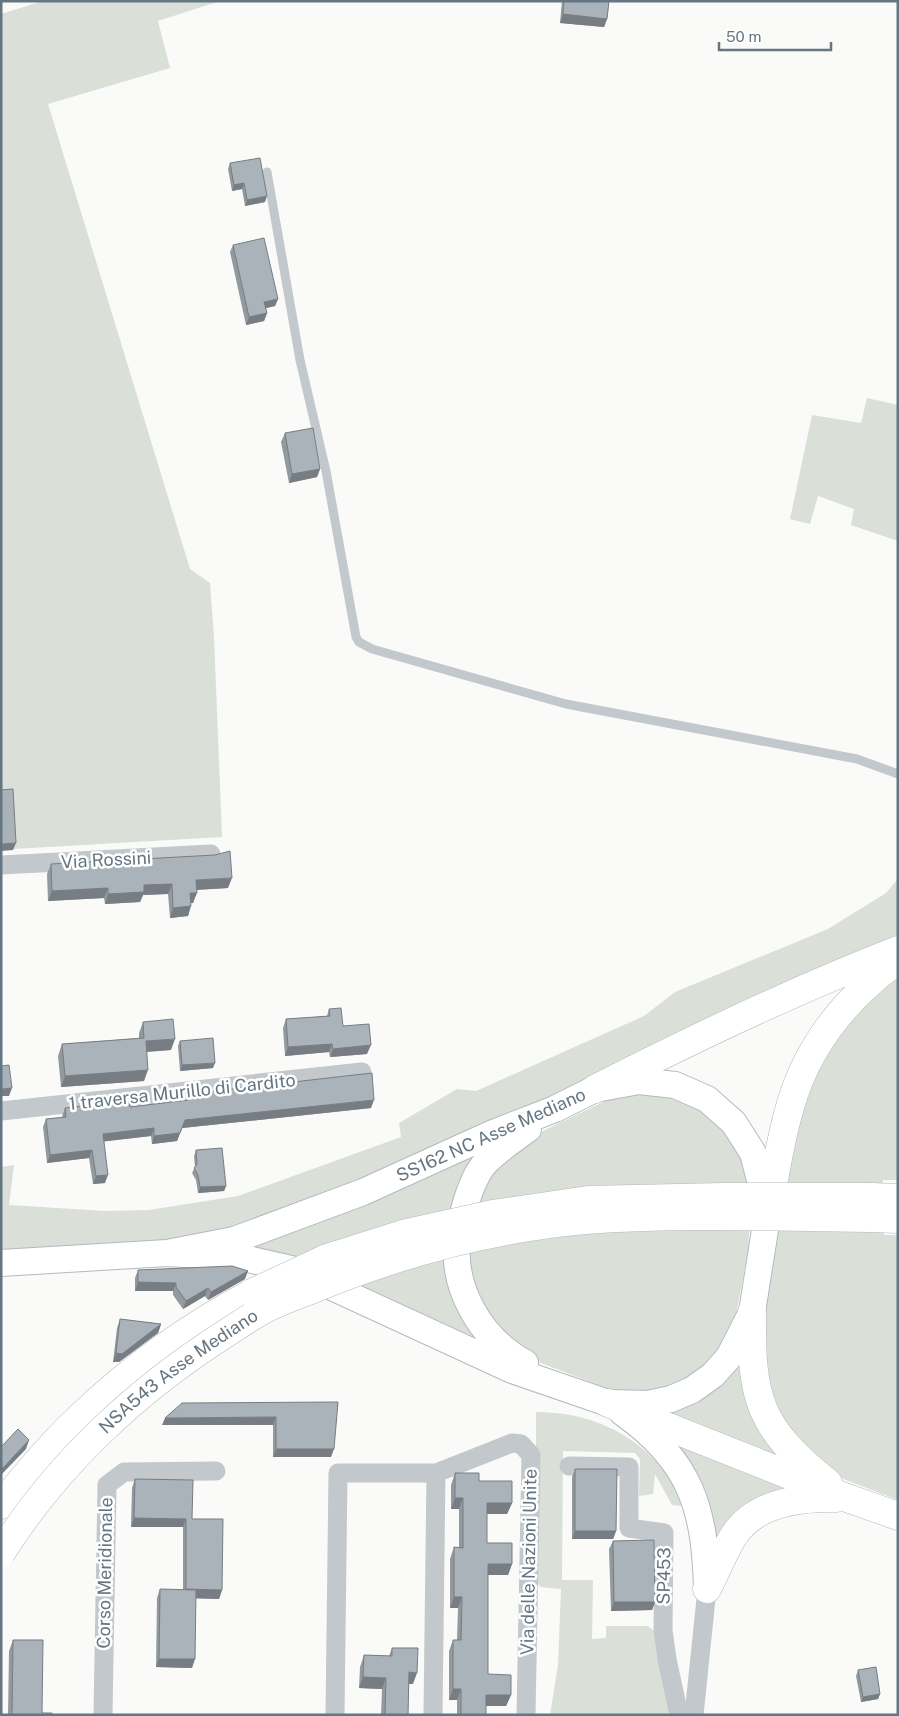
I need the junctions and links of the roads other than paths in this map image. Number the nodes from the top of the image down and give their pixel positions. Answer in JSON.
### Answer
{"nodes":[{"id":1,"x":267,"y":172,"type":"dead end"},
{"id":2,"x":898,"y":774,"type":"edge"},
{"id":3,"x":211,"y":854,"type":"edge"},
{"id":4,"x":1,"y":865,"type":"edge"},
{"id":5,"x":898,"y":950,"type":"edge"},
{"id":6,"x":898,"y":960,"type":"edge"},
{"id":7,"x":362,"y":1072,"type":"edge"},
{"id":8,"x":595,"y":1089,"type":"junction"},
{"id":9,"x":555,"y":1109,"type":"junction"},
{"id":10,"x":1,"y":1111,"type":"edge"},
{"id":11,"x":898,"y":1198,"type":"edge"},
{"id":12,"x":768,"y":1211,"type":"junction"},
{"id":13,"x":880,"y":1211,"type":"edge"},
{"id":14,"x":167,"y":1253,"type":"junction"},
{"id":15,"x":34,"y":1262,"type":"junction"},
{"id":16,"x":1,"y":1263,"type":"edge"},
{"id":17,"x":1,"y":1268,"type":"edge"},
{"id":18,"x":752,"y":1312,"type":"junction"},
{"id":19,"x":564,"y":1386,"type":"junction"},
{"id":20,"x":608,"y":1403,"type":"junction"},
{"id":21,"x":568,"y":1466,"type":"dead end"},
{"id":22,"x":216,"y":1471,"type":"dead end"},
{"id":23,"x":436,"y":1473,"type":"junction"},
{"id":24,"x":846,"y":1498,"type":"junction"},
{"id":25,"x":1,"y":1505,"type":"edge"},
{"id":26,"x":898,"y":1516,"type":"edge"},
{"id":27,"x":1,"y":1553,"type":"edge"},
{"id":28,"x":707,"y":1589,"type":"junction"},
{"id":29,"x":103,"y":1715,"type":"edge"},
{"id":30,"x":335,"y":1715,"type":"edge"},
{"id":31,"x":433,"y":1715,"type":"edge"},
{"id":32,"x":526,"y":1715,"type":"edge"},
{"id":33,"x":679,"y":1715,"type":"edge"},
{"id":34,"x":694,"y":1715,"type":"edge"}],
"edges":[{"from":1,"to":2,"type":"lane"},
{"from":3,"to":4,"type":"street","name":"Via Rossini"},
{"from":5,"to":8,"type":"highway"},
{"from":6,"to":12,"type":"highway"},
{"from":7,"to":10,"type":"street","name":"1 traversa Murillo di Cardito"},
{"from":8,"to":9,"type":"street","name":"SS162 NC Asse Mediano"},
{"from":8,"to":12,"type":"street","name":"SS162 NC Asse Mediano"},
{"from":9,"to":14,"type":"street","name":"SS162 NC Asse Mediano"},
{"from":9,"to":19,"type":"street"},
{"from":11,"to":13,"type":"highway"},
{"from":12,"to":18,"type":"street","name":"SS162 NC Asse Mediano"},
{"from":13,"to":25,"type":"highway","name":"NSA543 Asse Mediano","bridge":true},
{"from":13,"to":27,"type":"highway","name":"NSA543 Asse Mediano","bridge":true},
{"from":14,"to":15,"type":"street","name":"SS162 NC Asse Mediano"},
{"from":14,"to":19,"type":"street","name":"SS162 NC Asse Mediano"},
{"from":15,"to":16,"type":"street","name":"SS162 NC Asse Mediano"},
{"from":15,"to":17,"type":"street","name":"SS162 NC Asse Mediano"},
{"from":18,"to":20,"type":"street","name":"SS162 NC Asse Mediano"},
{"from":18,"to":24,"type":"highway"},
{"from":19,"to":20,"type":"street","name":"SS162 NC Asse Mediano"},
{"from":20,"to":24,"type":"highway"},
{"from":20,"to":28,"type":"street"},
{"from":21,"to":33,"type":"street","name":"SP453"},
{"from":22,"to":29,"type":"street","name":"Corso Meridionale"},
{"from":23,"to":30,"type":"street","name":"Via delle Nazioni Unite"},
{"from":23,"to":31,"type":"street"},
{"from":23,"to":32,"type":"street","name":"Via delle Nazioni Unite"},
{"from":24,"to":26,"type":"highway"},
{"from":24,"to":28,"type":"highway"},
{"from":28,"to":34,"type":"street"}]}
